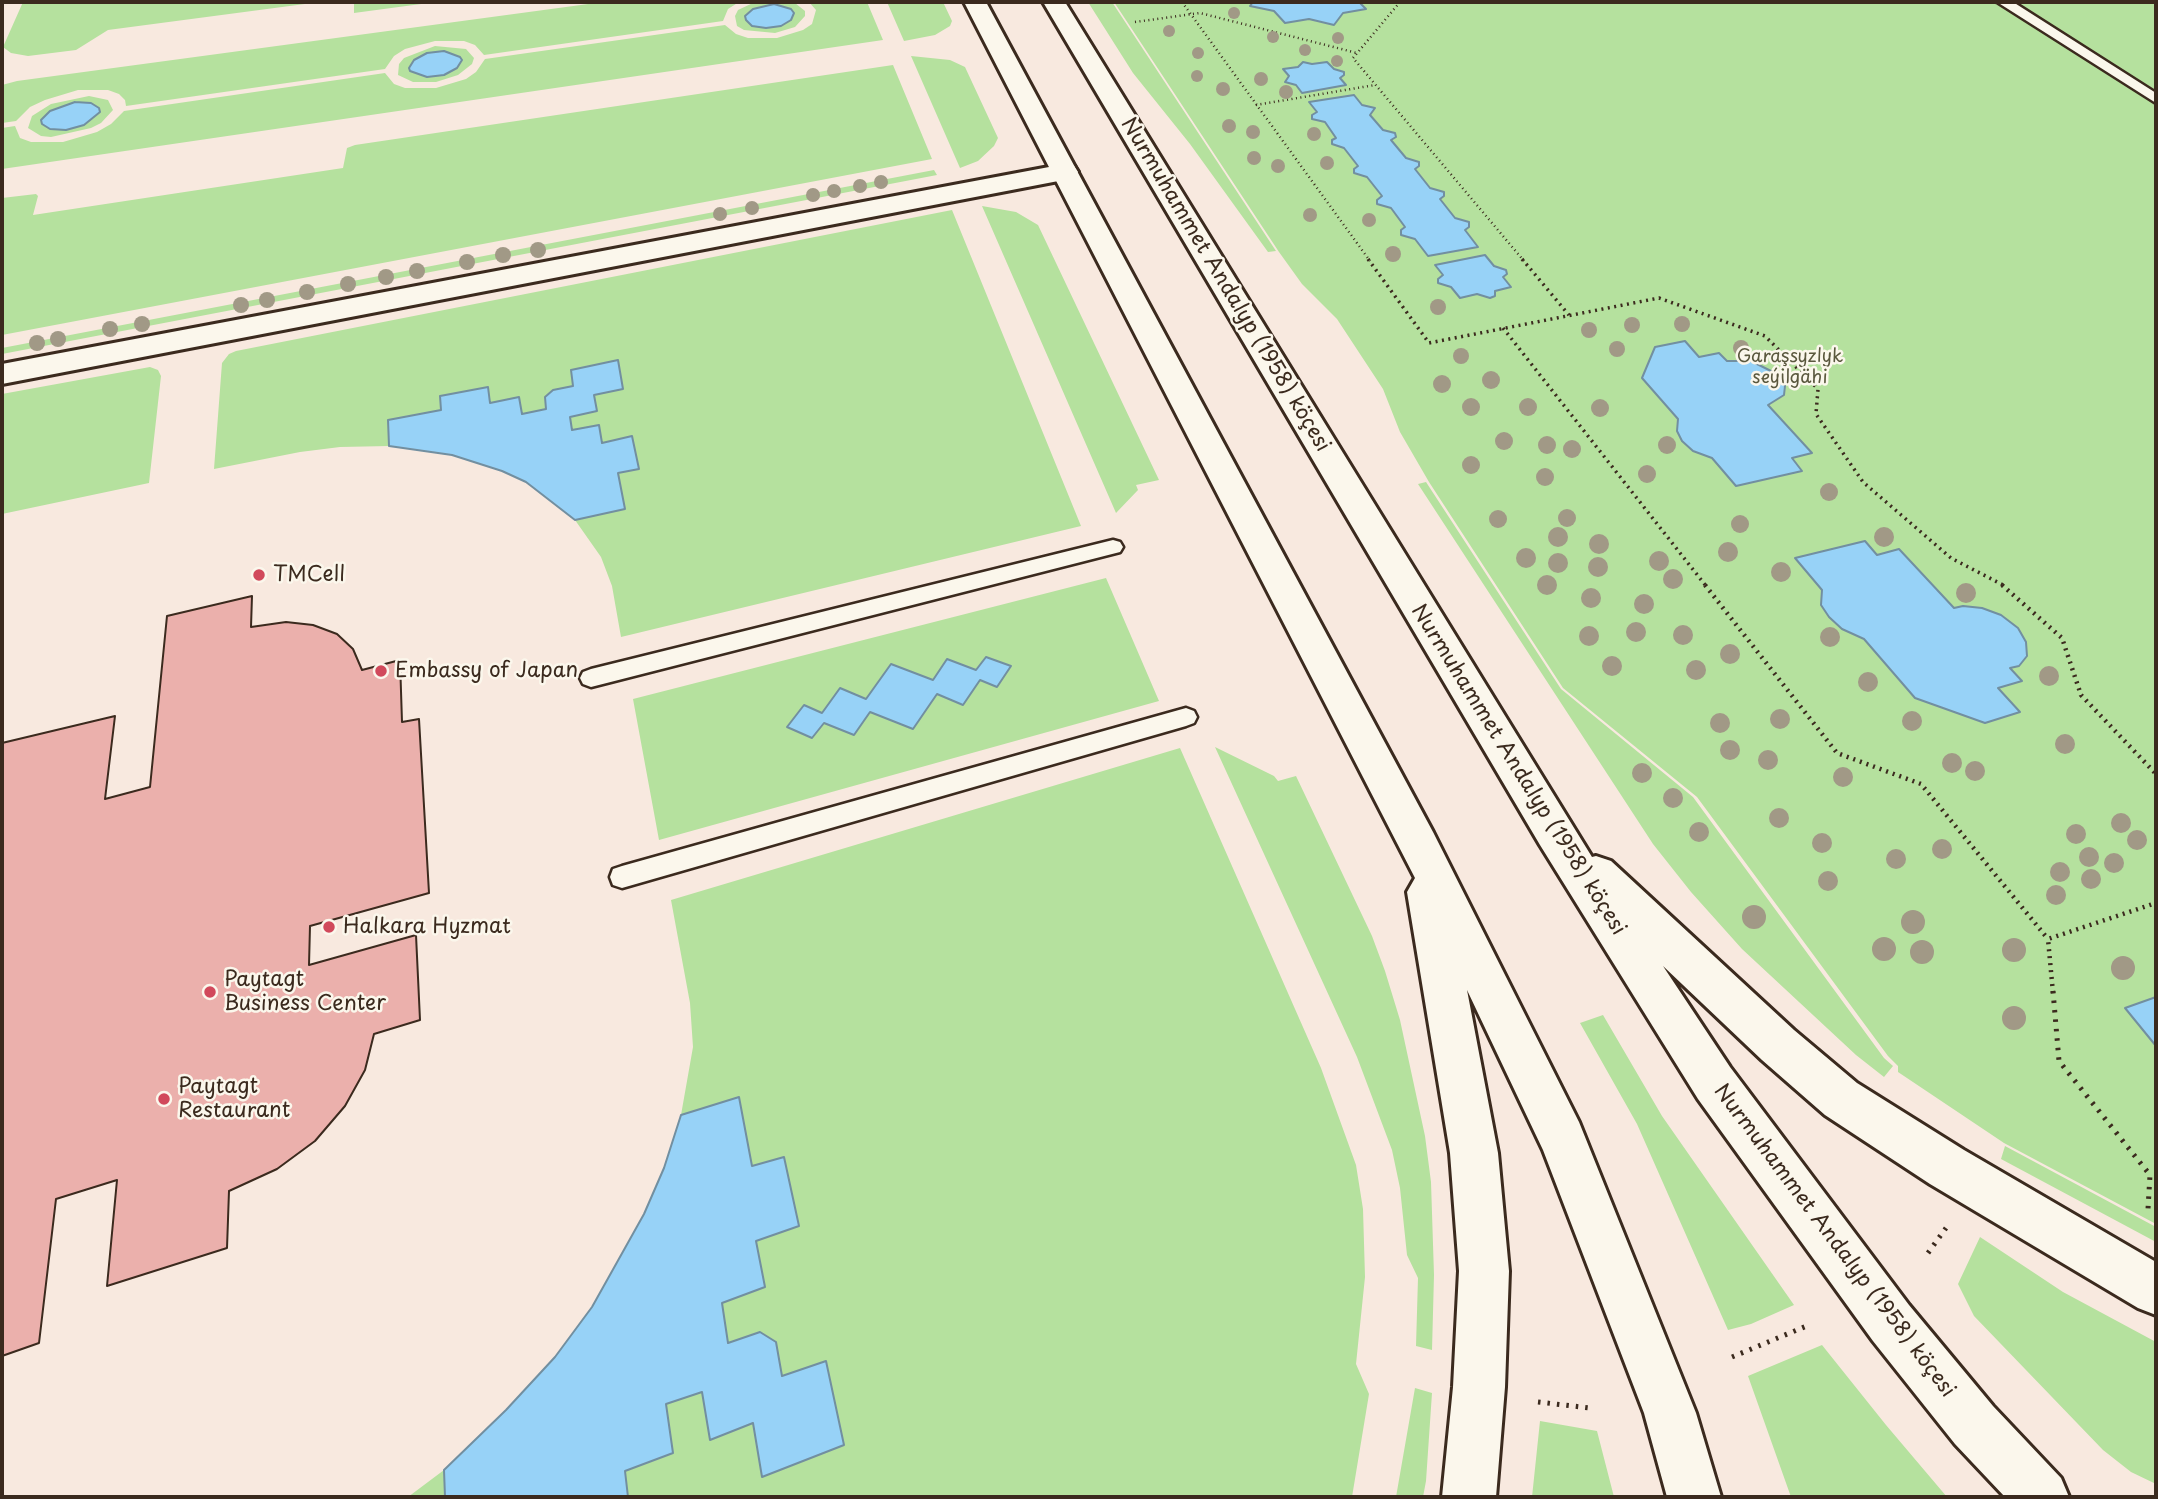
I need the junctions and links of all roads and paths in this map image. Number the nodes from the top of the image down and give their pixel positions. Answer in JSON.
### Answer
{"nodes":[{"id":1,"x":975,"y":2,"type":"edge"},
{"id":2,"x":1054,"y":2,"type":"edge"},
{"id":3,"x":1182,"y":2,"type":"edge"},
{"id":4,"x":1400,"y":2,"type":"edge"},
{"id":5,"x":2004,"y":2,"type":"edge"},
{"id":6,"x":1190,"y":14,"type":"junction"},
{"id":7,"x":1135,"y":22,"type":"dead end"},
{"id":8,"x":1357,"y":53,"type":"junction"},
{"id":9,"x":1376,"y":85,"type":"junction"},
{"id":10,"x":2156,"y":99,"type":"edge"},
{"id":11,"x":1256,"y":105,"type":"junction"},
{"id":12,"x":1065,"y":172,"type":"junction"},
{"id":13,"x":1570,"y":315,"type":"junction"},
{"id":14,"x":1503,"y":328,"type":"junction"},
{"id":15,"x":2,"y":373,"type":"edge"},
{"id":16,"x":1114,"y":547,"type":"dead end"},
{"id":17,"x":591,"y":678,"type":"dead end"},
{"id":18,"x":1186,"y":717,"type":"dead end"},
{"id":19,"x":2156,"y":774,"type":"edge"},
{"id":20,"x":1554,"y":833,"type":"junction"},
{"id":21,"x":1419,"y":845,"type":"junction"},
{"id":22,"x":622,"y":877,"type":"dead end"},
{"id":23,"x":2156,"y":903,"type":"edge"},
{"id":24,"x":2048,"y":939,"type":"junction"},
{"id":25,"x":2148,"y":1209,"type":"dead end"},
{"id":26,"x":1953,"y":1219,"type":"dead end"},
{"id":27,"x":1928,"y":1253,"type":"dead end"},
{"id":28,"x":2156,"y":1290,"type":"edge"},
{"id":29,"x":1809,"y":1325,"type":"dead end"},
{"id":30,"x":1732,"y":1357,"type":"dead end"},
{"id":31,"x":1538,"y":1402,"type":"dead end"},
{"id":32,"x":1590,"y":1408,"type":"dead end"},
{"id":33,"x":1469,"y":1497,"type":"edge"},
{"id":34,"x":1694,"y":1497,"type":"edge"},
{"id":35,"x":2042,"y":1497,"type":"edge"}],
"edges":[{"from":1,"to":12,"type":"main road"},
{"from":2,"to":20,"type":"main road","name":"Nurmuhammet Andalyp (1958) köçesi"},
{"from":3,"to":6,"type":"path"},
{"from":4,"to":8,"type":"path"},
{"from":5,"to":10,"type":"lane"},
{"from":6,"to":7,"type":"path"},
{"from":6,"to":8,"type":"path"},
{"from":6,"to":11,"type":"path"},
{"from":8,"to":9,"type":"path"},
{"from":9,"to":11,"type":"path"},
{"from":9,"to":13,"type":"path"},
{"from":11,"to":14,"type":"path"},
{"from":12,"to":15,"type":"main road"},
{"from":12,"to":21,"type":"main road"},
{"from":13,"to":14,"type":"path"},
{"from":13,"to":19,"type":"path"},
{"from":14,"to":24,"type":"path"},
{"from":16,"to":17,"type":"lane"},
{"from":18,"to":22,"type":"lane"},
{"from":20,"to":28,"type":"main road"},
{"from":20,"to":35,"type":"main road","name":"Nurmuhammet Andalyp (1958) köçesi"},
{"from":21,"to":33,"type":"main road"},
{"from":21,"to":34,"type":"main road"},
{"from":23,"to":24,"type":"path"},
{"from":24,"to":25,"type":"path"},
{"from":26,"to":27,"type":"path"},
{"from":29,"to":30,"type":"path"},
{"from":31,"to":32,"type":"path"}]}
